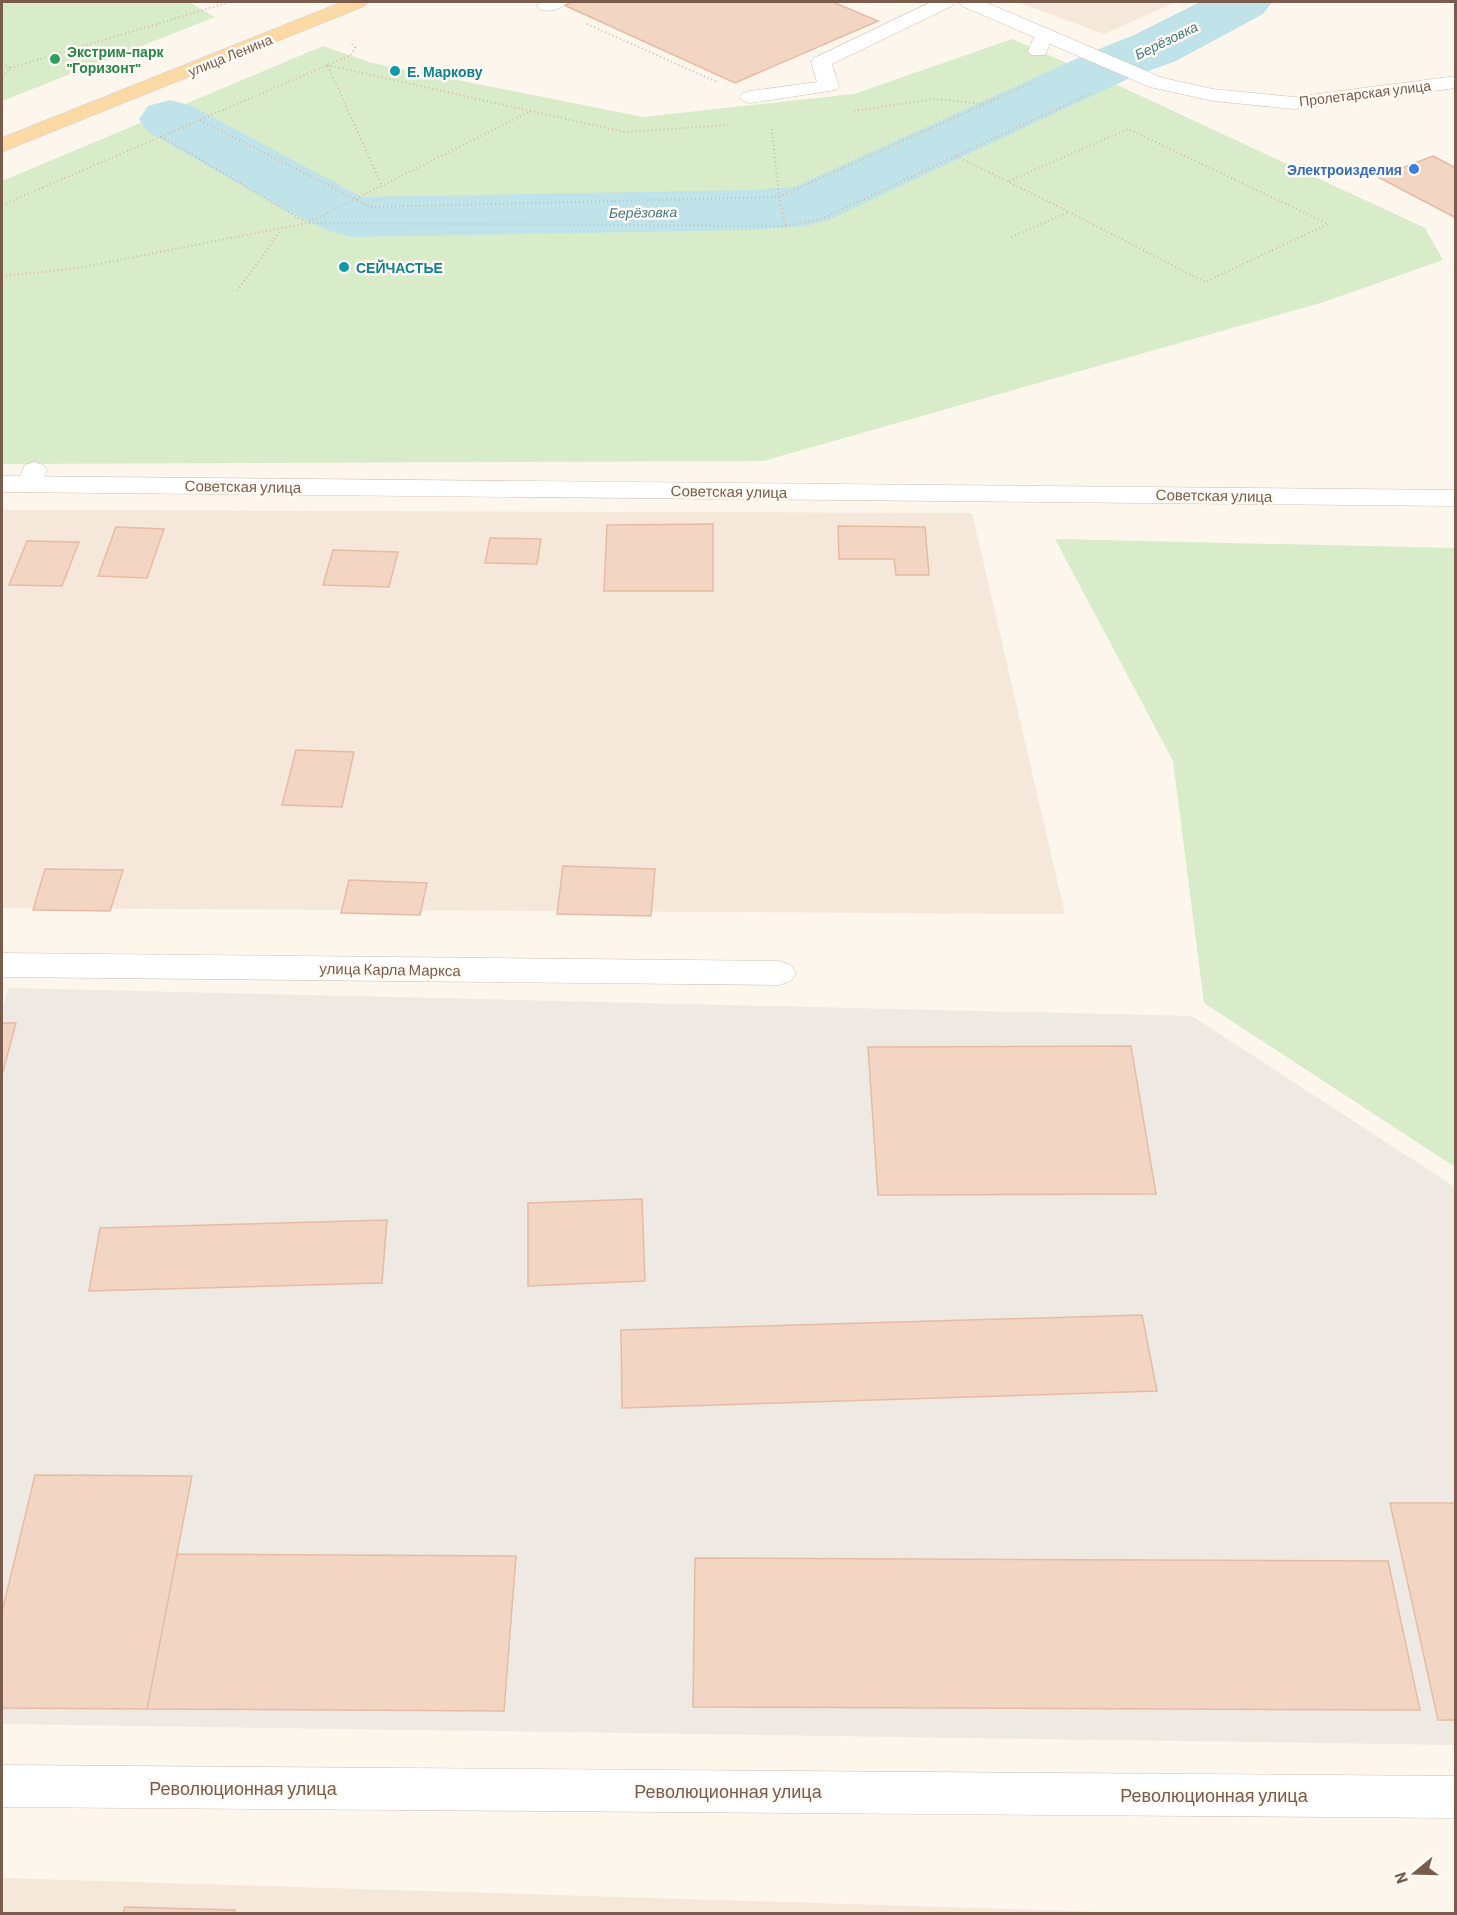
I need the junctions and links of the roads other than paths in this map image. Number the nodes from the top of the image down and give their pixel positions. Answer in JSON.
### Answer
{"nodes":[{"id":1,"x":358,"y":2,"type":"edge"},
{"id":2,"x":945,"y":2,"type":"edge"},
{"id":3,"x":969,"y":2,"type":"edge"},
{"id":4,"x":1455,"y":82,"type":"edge"},
{"id":5,"x":750,"y":97,"type":"road end"},
{"id":6,"x":2,"y":146,"type":"edge"},
{"id":7,"x":2,"y":484,"type":"edge"},
{"id":8,"x":1455,"y":498,"type":"edge"},
{"id":9,"x":2,"y":965,"type":"edge"},
{"id":10,"x":779,"y":973,"type":"dead end"},
{"id":11,"x":2,"y":1786,"type":"edge"},
{"id":12,"x":1455,"y":1797,"type":"edge"}],
"edges":[{"from":1,"to":6,"type":"main road","name":"улица Ленина"},
{"from":2,"to":5,"type":"lane"},
{"from":3,"to":4,"type":"street","name":"Пролетарская улица"},
{"from":7,"to":8,"type":"street","name":"Советская улица"},
{"from":9,"to":10,"type":"street","name":"улица Карла Маркса"},
{"from":11,"to":12,"type":"street","name":"Революционная улица"}]}
